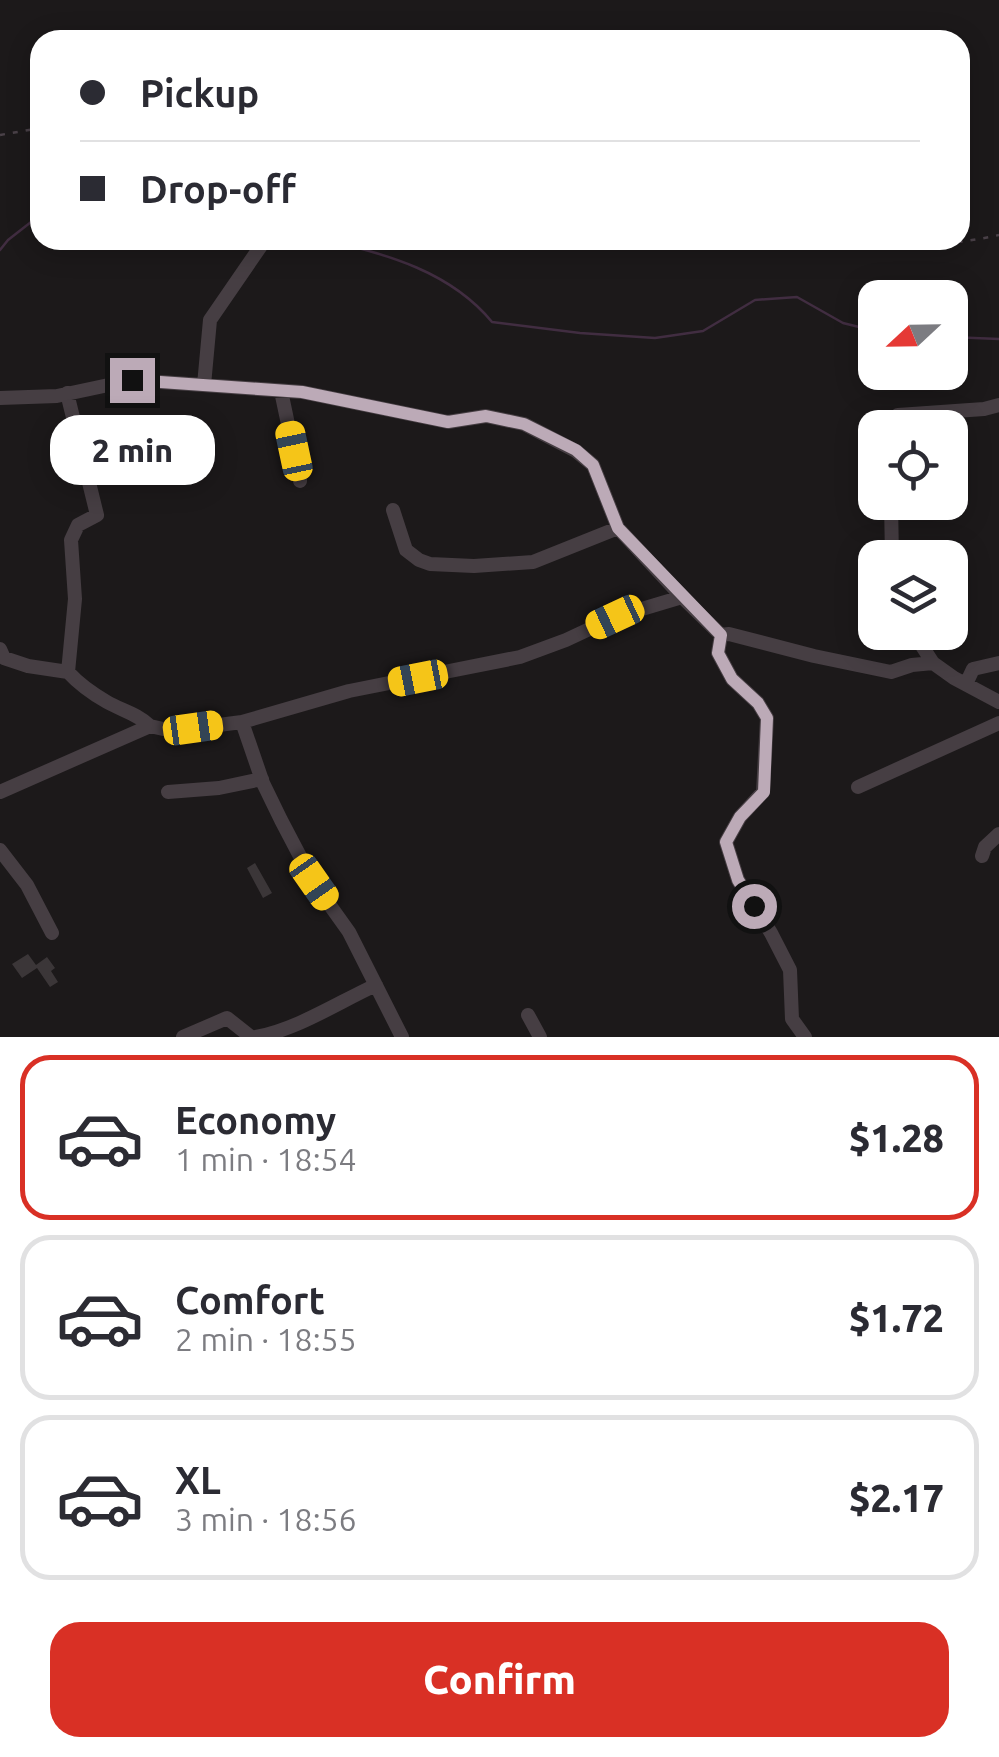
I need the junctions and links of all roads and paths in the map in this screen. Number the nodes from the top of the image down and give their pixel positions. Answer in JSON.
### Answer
{"nodes":[{"id":1,"x":30,"y":130,"type":"edge"},
{"id":2,"x":0,"y":135,"type":"edge"},
{"id":3,"x":999,"y":235,"type":"edge"},
{"id":4,"x":970,"y":239,"type":"edge"},
{"id":5,"x":258,"y":250,"type":"edge"},
{"id":6,"x":204,"y":385,"type":"junction"},
{"id":7,"x":282,"y":391,"type":"junction"},
{"id":8,"x":67,"y":393,"type":"junction"},
{"id":9,"x":0,"y":398,"type":"edge"},
{"id":10,"x":999,"y":405,"type":"edge"},
{"id":11,"x":968,"y":410,"type":"edge"},
{"id":12,"x":300,"y":481,"type":"dead end"},
{"id":13,"x":393,"y":510,"type":"dead end"},
{"id":14,"x":618,"y":528,"type":"junction"},
{"id":15,"x":682,"y":596,"type":"junction"},
{"id":16,"x":721,"y":635,"type":"junction"},
{"id":17,"x":0,"y":649,"type":"edge"},
{"id":18,"x":925,"y":650,"type":"edge"},
{"id":19,"x":933,"y":662,"type":"junction"},
{"id":20,"x":999,"y":663,"type":"edge"},
{"id":21,"x":68,"y":672,"type":"junction"},
{"id":22,"x":966,"y":684,"type":"junction"},
{"id":23,"x":999,"y":702,"type":"edge"},
{"id":24,"x":242,"y":722,"type":"junction"},
{"id":25,"x":999,"y":723,"type":"edge"},
{"id":26,"x":150,"y":726,"type":"junction"},
{"id":27,"x":262,"y":779,"type":"junction"},
{"id":28,"x":858,"y":787,"type":"dead end"},
{"id":29,"x":0,"y":792,"type":"edge"},
{"id":30,"x":168,"y":792,"type":"dead end"},
{"id":31,"x":999,"y":834,"type":"edge"},
{"id":32,"x":0,"y":850,"type":"edge"},
{"id":33,"x":982,"y":856,"type":"dead end"},
{"id":34,"x":52,"y":933,"type":"dead end"},
{"id":35,"x":376,"y":985,"type":"junction"},
{"id":36,"x":528,"y":1015,"type":"dead end"},
{"id":37,"x":279,"y":1034,"type":"edge"},
{"id":38,"x":183,"y":1037,"type":"edge"},
{"id":39,"x":254,"y":1037,"type":"edge"},
{"id":40,"x":402,"y":1037,"type":"edge"},
{"id":41,"x":540,"y":1037,"type":"edge"},
{"id":42,"x":805,"y":1037,"type":"edge"}],
"edges":[{"from":1,"to":2,"type":"path"},
{"from":3,"to":4,"type":"path"},
{"from":5,"to":6,"type":"street"},
{"from":6,"to":7,"type":"street"},
{"from":6,"to":8,"type":"street"},
{"from":7,"to":12,"type":"street"},
{"from":7,"to":14,"type":"street"},
{"from":8,"to":9,"type":"street"},
{"from":8,"to":21,"type":"street"},
{"from":10,"to":11,"type":"street"},
{"from":13,"to":14,"type":"street"},
{"from":14,"to":15,"type":"street"},
{"from":15,"to":16,"type":"street"},
{"from":15,"to":24,"type":"street"},
{"from":16,"to":19,"type":"street"},
{"from":16,"to":42,"type":"street"},
{"from":17,"to":21,"type":"street"},
{"from":18,"to":19,"type":"street"},
{"from":19,"to":22,"type":"street"},
{"from":20,"to":22,"type":"street"},
{"from":21,"to":26,"type":"street"},
{"from":22,"to":23,"type":"street"},
{"from":24,"to":26,"type":"street"},
{"from":24,"to":27,"type":"street"},
{"from":25,"to":28,"type":"street"},
{"from":26,"to":29,"type":"street"},
{"from":27,"to":30,"type":"street"},
{"from":27,"to":35,"type":"street"},
{"from":31,"to":33,"type":"street"},
{"from":32,"to":34,"type":"street"},
{"from":35,"to":37,"type":"street"},
{"from":35,"to":40,"type":"street"},
{"from":36,"to":41,"type":"street"},
{"from":37,"to":39,"type":"street"},
{"from":38,"to":39,"type":"street"}]}
